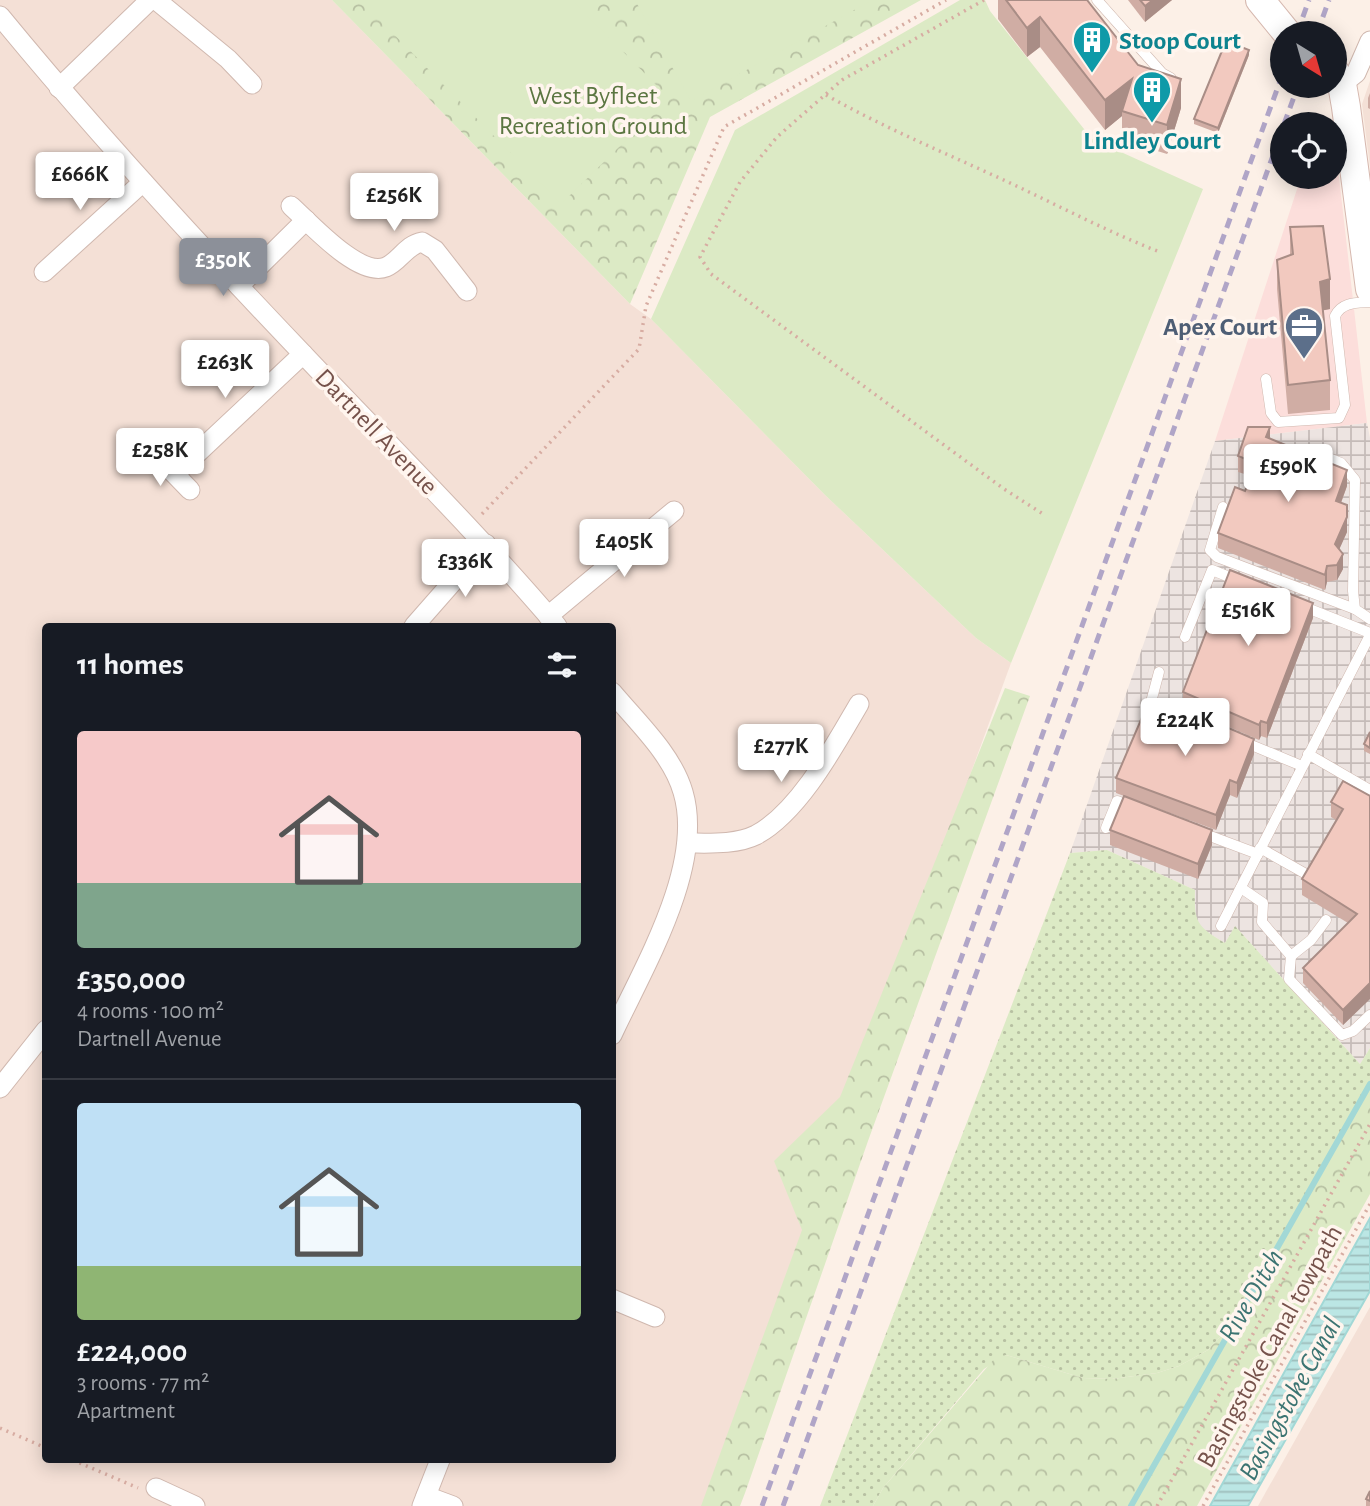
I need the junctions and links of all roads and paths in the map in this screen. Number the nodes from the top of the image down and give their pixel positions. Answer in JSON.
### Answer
{"nodes":[{"id":1,"x":150,"y":0,"type":"edge"},
{"id":2,"x":156,"y":0,"type":"edge"},
{"id":3,"x":946,"y":0,"type":"edge"},
{"id":4,"x":984,"y":0,"type":"edge"},
{"id":5,"x":1097,"y":0,"type":"edge"},
{"id":6,"x":1260,"y":0,"type":"edge"},
{"id":7,"x":0,"y":16,"type":"edge"},
{"id":8,"x":1277,"y":21,"type":"edge"},
{"id":9,"x":1370,"y":41,"type":"edge"},
{"id":10,"x":1348,"y":75,"type":"edge"},
{"id":11,"x":1180,"y":83,"type":"edge"},
{"id":12,"x":252,"y":85,"type":"dead end"},
{"id":13,"x":59,"y":88,"type":"junction"},
{"id":14,"x":826,"y":95,"type":"junction"},
{"id":15,"x":1342,"y":98,"type":"edge"},
{"id":16,"x":143,"y":182,"type":"junction"},
{"id":17,"x":291,"y":206,"type":"dead end"},
{"id":18,"x":306,"y":220,"type":"junction"},
{"id":19,"x":1160,"y":252,"type":"dead end"},
{"id":20,"x":44,"y":272,"type":"dead end"},
{"id":21,"x":239,"y":286,"type":"junction"},
{"id":22,"x":1370,"y":289,"type":"edge"},
{"id":23,"x":467,"y":291,"type":"dead end"},
{"id":24,"x":1370,"y":302,"type":"edge"},
{"id":25,"x":303,"y":354,"type":"junction"},
{"id":26,"x":1266,"y":379,"type":"dead end"},
{"id":27,"x":1317,"y":453,"type":"dead end"},
{"id":28,"x":159,"y":458,"type":"dead end"},
{"id":29,"x":175,"y":474,"type":"junction"},
{"id":30,"x":190,"y":491,"type":"dead end"},
{"id":31,"x":1223,"y":507,"type":"dead end"},
{"id":32,"x":674,"y":511,"type":"dead end"},
{"id":33,"x":1043,"y":514,"type":"dead end"},
{"id":34,"x":478,"y":520,"type":"dead end"},
{"id":35,"x":486,"y":544,"type":"junction"},
{"id":36,"x":1249,"y":584,"type":"edge"},
{"id":37,"x":1297,"y":604,"type":"edge"},
{"id":38,"x":1355,"y":609,"type":"junction"},
{"id":39,"x":1370,"y":619,"type":"edge"},
{"id":40,"x":552,"y":621,"type":"edge"},
{"id":41,"x":417,"y":623,"type":"edge"},
{"id":42,"x":1370,"y":634,"type":"edge"},
{"id":43,"x":1185,"y":637,"type":"dead end"},
{"id":44,"x":1159,"y":672,"type":"dead end"},
{"id":45,"x":616,"y":697,"type":"edge"},
{"id":46,"x":859,"y":704,"type":"dead end"},
{"id":47,"x":1201,"y":723,"type":"edge"},
{"id":48,"x":1239,"y":739,"type":"edge"},
{"id":49,"x":1308,"y":754,"type":"junction"},
{"id":50,"x":1302,"y":766,"type":"junction"},
{"id":51,"x":1370,"y":790,"type":"edge"},
{"id":52,"x":1143,"y":811,"type":"edge"},
{"id":53,"x":1106,"y":828,"type":"dead end"},
{"id":54,"x":1194,"y":830,"type":"edge"},
{"id":55,"x":687,"y":843,"type":"junction"},
{"id":56,"x":1259,"y":851,"type":"junction"},
{"id":57,"x":1306,"y":874,"type":"edge"},
{"id":58,"x":1241,"y":888,"type":"junction"},
{"id":59,"x":1325,"y":920,"type":"dead end"},
{"id":60,"x":1221,"y":926,"type":"dead end"},
{"id":61,"x":1291,"y":956,"type":"junction"},
{"id":62,"x":1370,"y":1015,"type":"edge"},
{"id":63,"x":616,"y":1026,"type":"edge"},
{"id":64,"x":42,"y":1035,"type":"edge"},
{"id":65,"x":0,"y":1088,"type":"edge"},
{"id":66,"x":1370,"y":1124,"type":"edge"},
{"id":67,"x":1370,"y":1204,"type":"edge"},
{"id":68,"x":616,"y":1301,"type":"edge"},
{"id":69,"x":655,"y":1317,"type":"dead end"},
{"id":70,"x":0,"y":1428,"type":"edge"},
{"id":71,"x":42,"y":1445,"type":"edge"},
{"id":72,"x":80,"y":1463,"type":"edge"},
{"id":73,"x":439,"y":1463,"type":"edge"},
{"id":74,"x":156,"y":1488,"type":"joint"},
{"id":75,"x":424,"y":1501,"type":"edge"},
{"id":76,"x":195,"y":1506,"type":"edge"},
{"id":77,"x":453,"y":1506,"type":"edge"},
{"id":78,"x":1157,"y":1506,"type":"edge"},
{"id":79,"x":1203,"y":1506,"type":"edge"}],
"edges":[{"from":1,"to":13,"type":"street"},
{"from":2,"to":12,"type":"street"},
{"from":3,"to":34,"type":"path"},
{"from":4,"to":14,"type":"path"},
{"from":5,"to":11,"type":"lane"},
{"from":6,"to":8,"type":"street"},
{"from":7,"to":13,"type":"street","name":"Dartnell Avenue"},
{"from":9,"to":10,"type":"street"},
{"from":13,"to":16,"type":"street","name":"Dartnell Avenue"},
{"from":14,"to":19,"type":"path"},
{"from":14,"to":33,"type":"path"},
{"from":15,"to":22,"type":"street"},
{"from":16,"to":20,"type":"street"},
{"from":16,"to":21,"type":"street","name":"Dartnell Avenue"},
{"from":17,"to":18,"type":"street"},
{"from":18,"to":21,"type":"street"},
{"from":18,"to":23,"type":"street"},
{"from":21,"to":25,"type":"street","name":"Dartnell Avenue"},
{"from":24,"to":26,"type":"lane"},
{"from":25,"to":29,"type":"street"},
{"from":25,"to":35,"type":"street","name":"Dartnell Avenue"},
{"from":27,"to":38,"type":"lane"},
{"from":28,"to":29,"type":"street"},
{"from":29,"to":30,"type":"street"},
{"from":31,"to":38,"type":"lane"},
{"from":32,"to":40,"type":"street"},
{"from":35,"to":40,"type":"street","name":"Dartnell Avenue"},
{"from":35,"to":41,"type":"street"},
{"from":36,"to":43,"type":"lane"},
{"from":37,"to":42,"type":"lane"},
{"from":38,"to":39,"type":"lane"},
{"from":42,"to":49,"type":"lane"},
{"from":44,"to":47,"type":"lane"},
{"from":45,"to":55,"type":"street"},
{"from":46,"to":55,"type":"street"},
{"from":48,"to":50,"type":"lane"},
{"from":49,"to":50,"type":"lane"},
{"from":49,"to":51,"type":"lane"},
{"from":50,"to":56,"type":"lane"},
{"from":52,"to":53,"type":"lane"},
{"from":54,"to":56,"type":"lane"},
{"from":55,"to":63,"type":"street"},
{"from":56,"to":57,"type":"lane"},
{"from":56,"to":58,"type":"lane"},
{"from":58,"to":60,"type":"lane"},
{"from":58,"to":61,"type":"lane"},
{"from":59,"to":61,"type":"lane"},
{"from":61,"to":62,"type":"lane"},
{"from":64,"to":65,"type":"street"},
{"from":66,"to":78,"type":"path"},
{"from":67,"to":79,"type":"path","name":"Basingstoke Canal towpath"},
{"from":68,"to":69,"type":"street"},
{"from":70,"to":71,"type":"path"},
{"from":72,"to":74,"type":"path"},
{"from":73,"to":75,"type":"street"},
{"from":74,"to":76,"type":"street"},
{"from":75,"to":77,"type":"street"}]}
